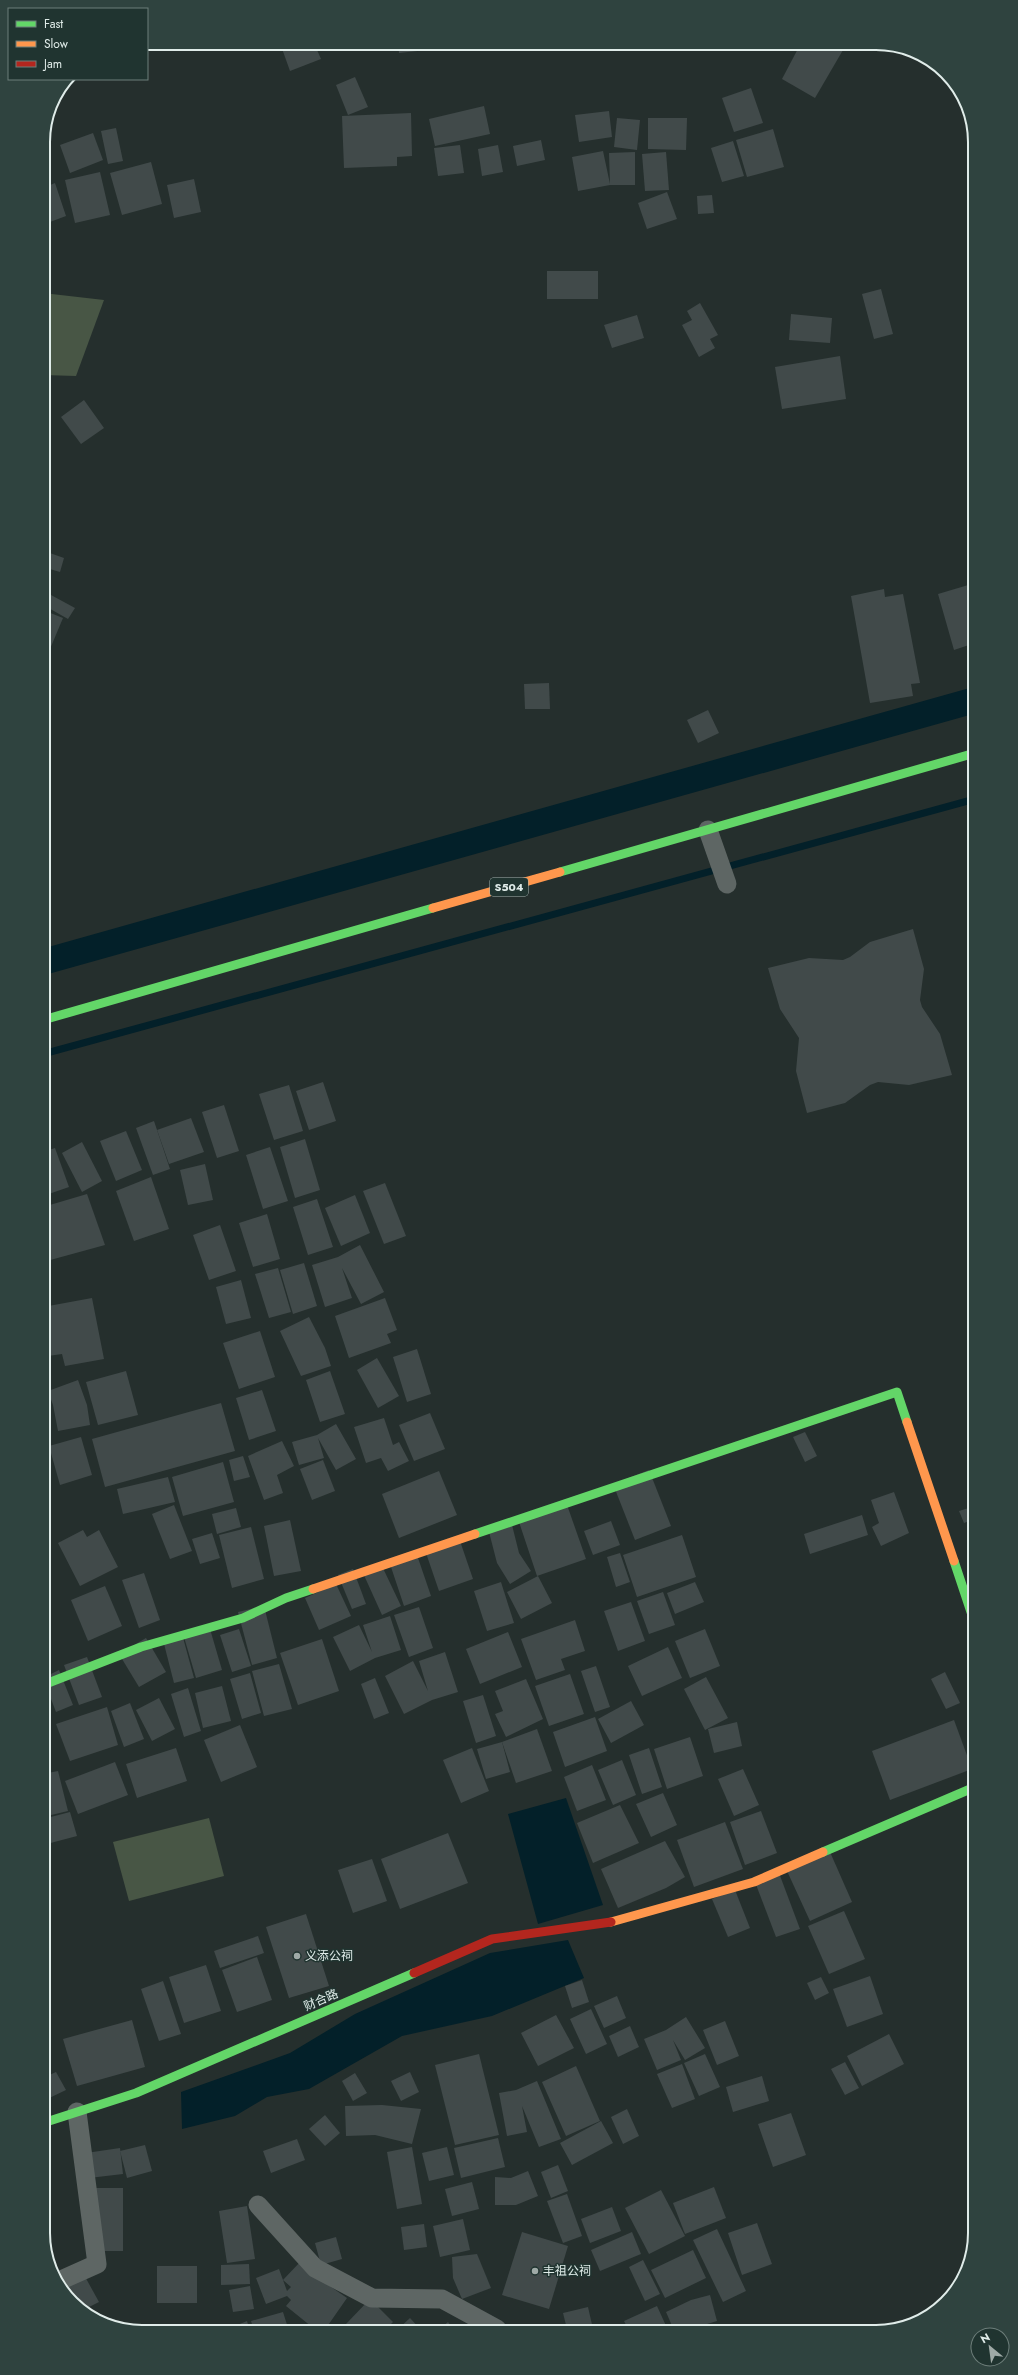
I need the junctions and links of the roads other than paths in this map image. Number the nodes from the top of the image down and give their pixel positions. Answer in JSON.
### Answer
{"nodes":[{"id":1,"x":968,"y":755,"type":"edge"},
{"id":2,"x":708,"y":830,"type":"junction"},
{"id":3,"x":727,"y":884,"type":"dead end"},
{"id":4,"x":50,"y":1018,"type":"edge"},
{"id":5,"x":968,"y":1603,"type":"edge"},
{"id":6,"x":50,"y":1682,"type":"edge"},
{"id":7,"x":968,"y":1790,"type":"edge"},
{"id":8,"x":77,"y":2112,"type":"junction"},
{"id":9,"x":50,"y":2121,"type":"edge"},
{"id":10,"x":258,"y":2204,"type":"dead end"},
{"id":11,"x":63,"y":2280,"type":"edge"},
{"id":12,"x":488,"y":2325,"type":"edge"}],
"edges":[{"from":1,"to":2,"type":"street","number":"S504"},
{"from":2,"to":3,"type":"street"},
{"from":2,"to":4,"type":"street","number":"S504"},
{"from":5,"to":6,"type":"street"},
{"from":7,"to":8,"type":"street","name":"财合路"},
{"from":8,"to":9,"type":"street","name":"财合路"},
{"from":8,"to":11,"type":"street"},
{"from":10,"to":12,"type":"street"}]}
